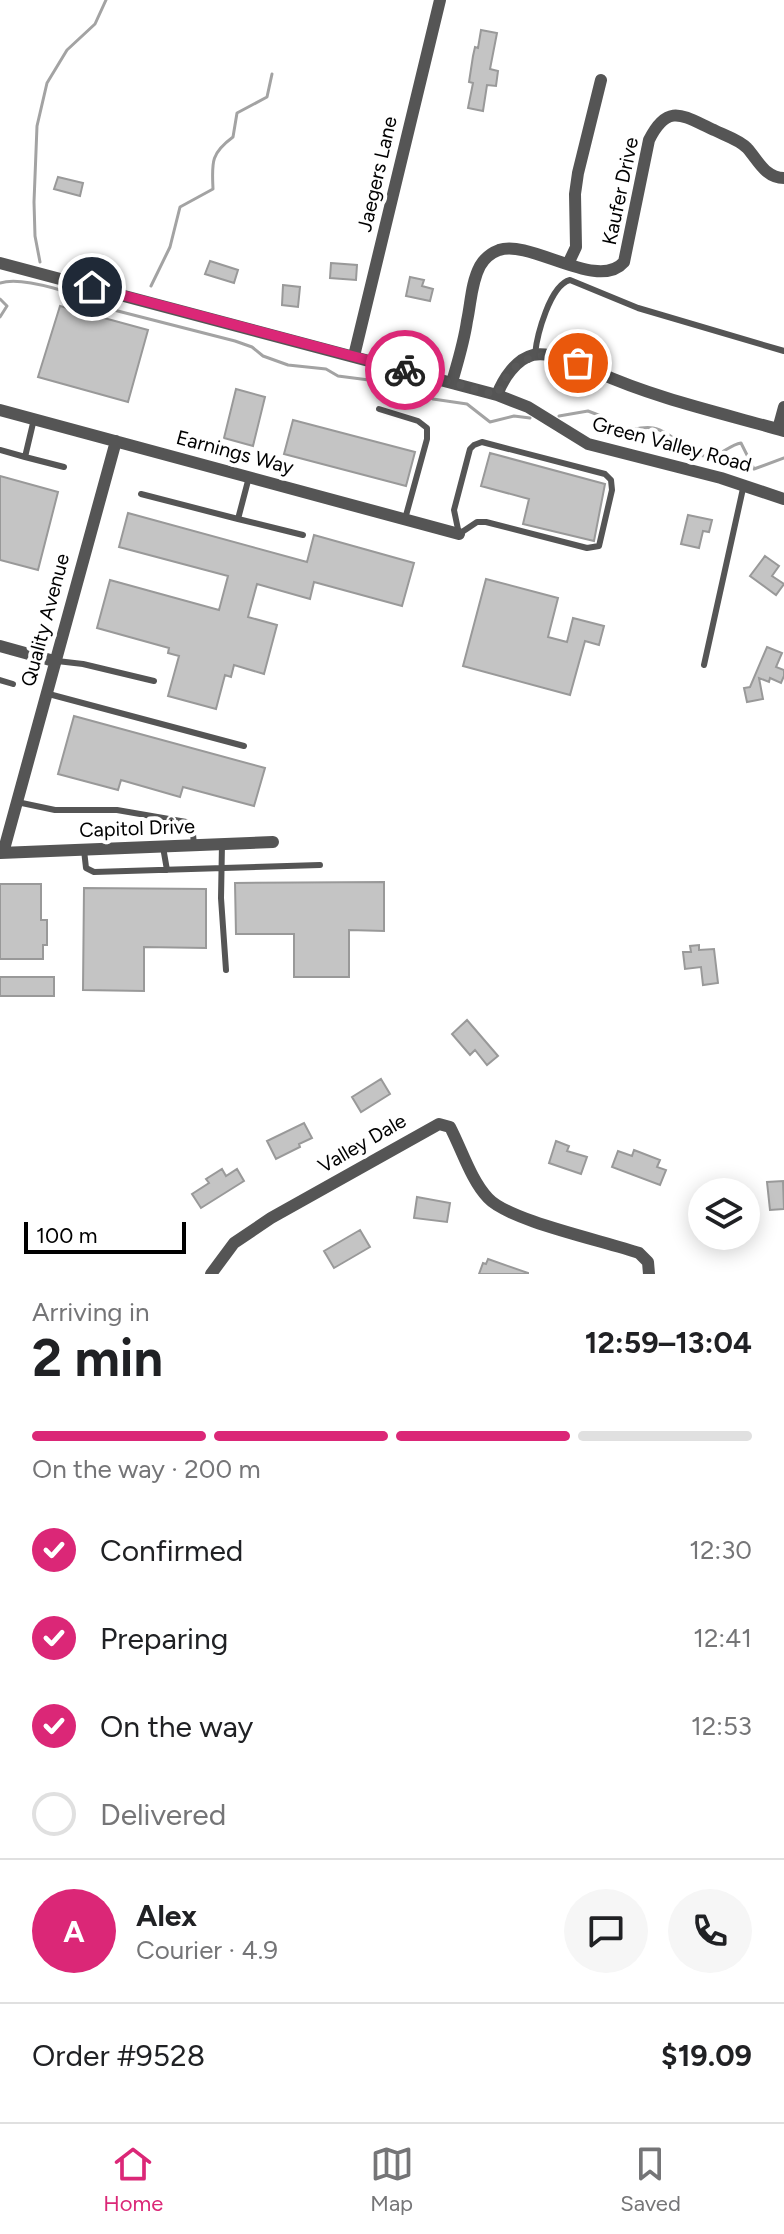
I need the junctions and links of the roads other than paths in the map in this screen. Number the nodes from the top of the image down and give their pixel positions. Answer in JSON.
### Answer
{"nodes":[{"id":1,"x":440,"y":0,"type":"edge"},
{"id":2,"x":601,"y":80,"type":"dead end"},
{"id":3,"x":784,"y":178,"type":"edge"},
{"id":4,"x":0,"y":263,"type":"edge"},
{"id":5,"x":568,"y":264,"type":"junction"},
{"id":6,"x":784,"y":351,"type":"edge"},
{"id":7,"x":535,"y":354,"type":"junction"},
{"id":8,"x":354,"y":356,"type":"junction"},
{"id":9,"x":452,"y":382,"type":"junction"},
{"id":10,"x":497,"y":395,"type":"junction"},
{"id":11,"x":784,"y":407,"type":"edge"},
{"id":12,"x":379,"y":409,"type":"dead end"},
{"id":13,"x":0,"y":410,"type":"edge"},
{"id":14,"x":34,"y":419,"type":"junction"},
{"id":15,"x":781,"y":430,"type":"edge"},
{"id":16,"x":116,"y":441,"type":"junction"},
{"id":17,"x":0,"y":450,"type":"edge"},
{"id":18,"x":25,"y":457,"type":"junction"},
{"id":19,"x":64,"y":467,"type":"dead end"},
{"id":20,"x":249,"y":477,"type":"junction"},
{"id":21,"x":744,"y":484,"type":"junction"},
{"id":22,"x":141,"y":494,"type":"dead end"},
{"id":23,"x":784,"y":499,"type":"edge"},
{"id":24,"x":238,"y":519,"type":"junction"},
{"id":25,"x":405,"y":519,"type":"junction"},
{"id":26,"x":459,"y":534,"type":"junction"},
{"id":27,"x":303,"y":535,"type":"dead end"},
{"id":28,"x":0,"y":646,"type":"edge"},
{"id":29,"x":54,"y":661,"type":"junction"},
{"id":30,"x":704,"y":665,"type":"dead end"},
{"id":31,"x":0,"y":680,"type":"edge"},
{"id":32,"x":154,"y":681,"type":"dead end"},
{"id":33,"x":13,"y":684,"type":"dead end"},
{"id":34,"x":45,"y":693,"type":"junction"},
{"id":35,"x":244,"y":746,"type":"dead end"},
{"id":36,"x":17,"y":802,"type":"junction"},
{"id":37,"x":273,"y":842,"type":"dead end"},
{"id":38,"x":222,"y":844,"type":"junction"},
{"id":39,"x":194,"y":845,"type":"junction"},
{"id":40,"x":163,"y":847,"type":"junction"},
{"id":41,"x":84,"y":850,"type":"junction"},
{"id":42,"x":2,"y":853,"type":"edge"},
{"id":43,"x":320,"y":865,"type":"dead end"},
{"id":44,"x":222,"y":868,"type":"junction"},
{"id":45,"x":167,"y":870,"type":"junction"},
{"id":46,"x":226,"y":970,"type":"dead end"},
{"id":47,"x":648,"y":1268,"type":"edge"},
{"id":48,"x":211,"y":1274,"type":"edge"}],
"edges":[{"from":1,"to":8,"type":"street","name":"Jaegers Lane"},
{"from":2,"to":5,"type":"street","name":"Kaufer Drive"},
{"from":3,"to":5,"type":"street","name":"Kaufer Drive"},
{"from":4,"to":8,"type":"street","name":"Green Valley Road"},
{"from":5,"to":9,"type":"street","name":"Kaufer Drive"},
{"from":6,"to":7,"type":"lane"},
{"from":7,"to":10,"type":"street"},
{"from":7,"to":15,"type":"street"},
{"from":8,"to":9,"type":"street","name":"Green Valley Road"},
{"from":9,"to":10,"type":"street","name":"Green Valley Road"},
{"from":10,"to":21,"type":"street","name":"Green Valley Road"},
{"from":11,"to":15,"type":"street"},
{"from":12,"to":25,"type":"lane"},
{"from":13,"to":14,"type":"street","name":"Earnings Way"},
{"from":14,"to":16,"type":"street","name":"Earnings Way"},
{"from":14,"to":18,"type":"lane"},
{"from":16,"to":20,"type":"street","name":"Earnings Way"},
{"from":16,"to":29,"type":"street","name":"Quality Avenue"},
{"from":17,"to":18,"type":"lane"},
{"from":18,"to":19,"type":"lane"},
{"from":20,"to":24,"type":"lane"},
{"from":20,"to":25,"type":"street","name":"Earnings Way"},
{"from":21,"to":23,"type":"street","name":"Green Valley Road"},
{"from":21,"to":30,"type":"lane"},
{"from":22,"to":24,"type":"lane"},
{"from":24,"to":27,"type":"lane"},
{"from":25,"to":26,"type":"street","name":"Earnings Way"},
{"from":26,"to":26,"type":"lane"},
{"from":28,"to":29,"type":"street"},
{"from":29,"to":32,"type":"lane"},
{"from":29,"to":34,"type":"street","name":"Quality Avenue"},
{"from":31,"to":33,"type":"lane"},
{"from":34,"to":35,"type":"lane"},
{"from":34,"to":36,"type":"street","name":"Quality Avenue"},
{"from":36,"to":39,"type":"lane"},
{"from":36,"to":42,"type":"street","name":"Quality Avenue"},
{"from":37,"to":38,"type":"street","name":"Capitol Drive"},
{"from":38,"to":39,"type":"street","name":"Capitol Drive"},
{"from":38,"to":44,"type":"lane"},
{"from":39,"to":40,"type":"street","name":"Capitol Drive"},
{"from":40,"to":41,"type":"street","name":"Capitol Drive"},
{"from":40,"to":45,"type":"lane"},
{"from":41,"to":42,"type":"street","name":"Capitol Drive"},
{"from":41,"to":45,"type":"lane"},
{"from":43,"to":44,"type":"lane"},
{"from":44,"to":45,"type":"lane"},
{"from":44,"to":46,"type":"lane"},
{"from":47,"to":48,"type":"street","name":"Valley Dale"}]}
